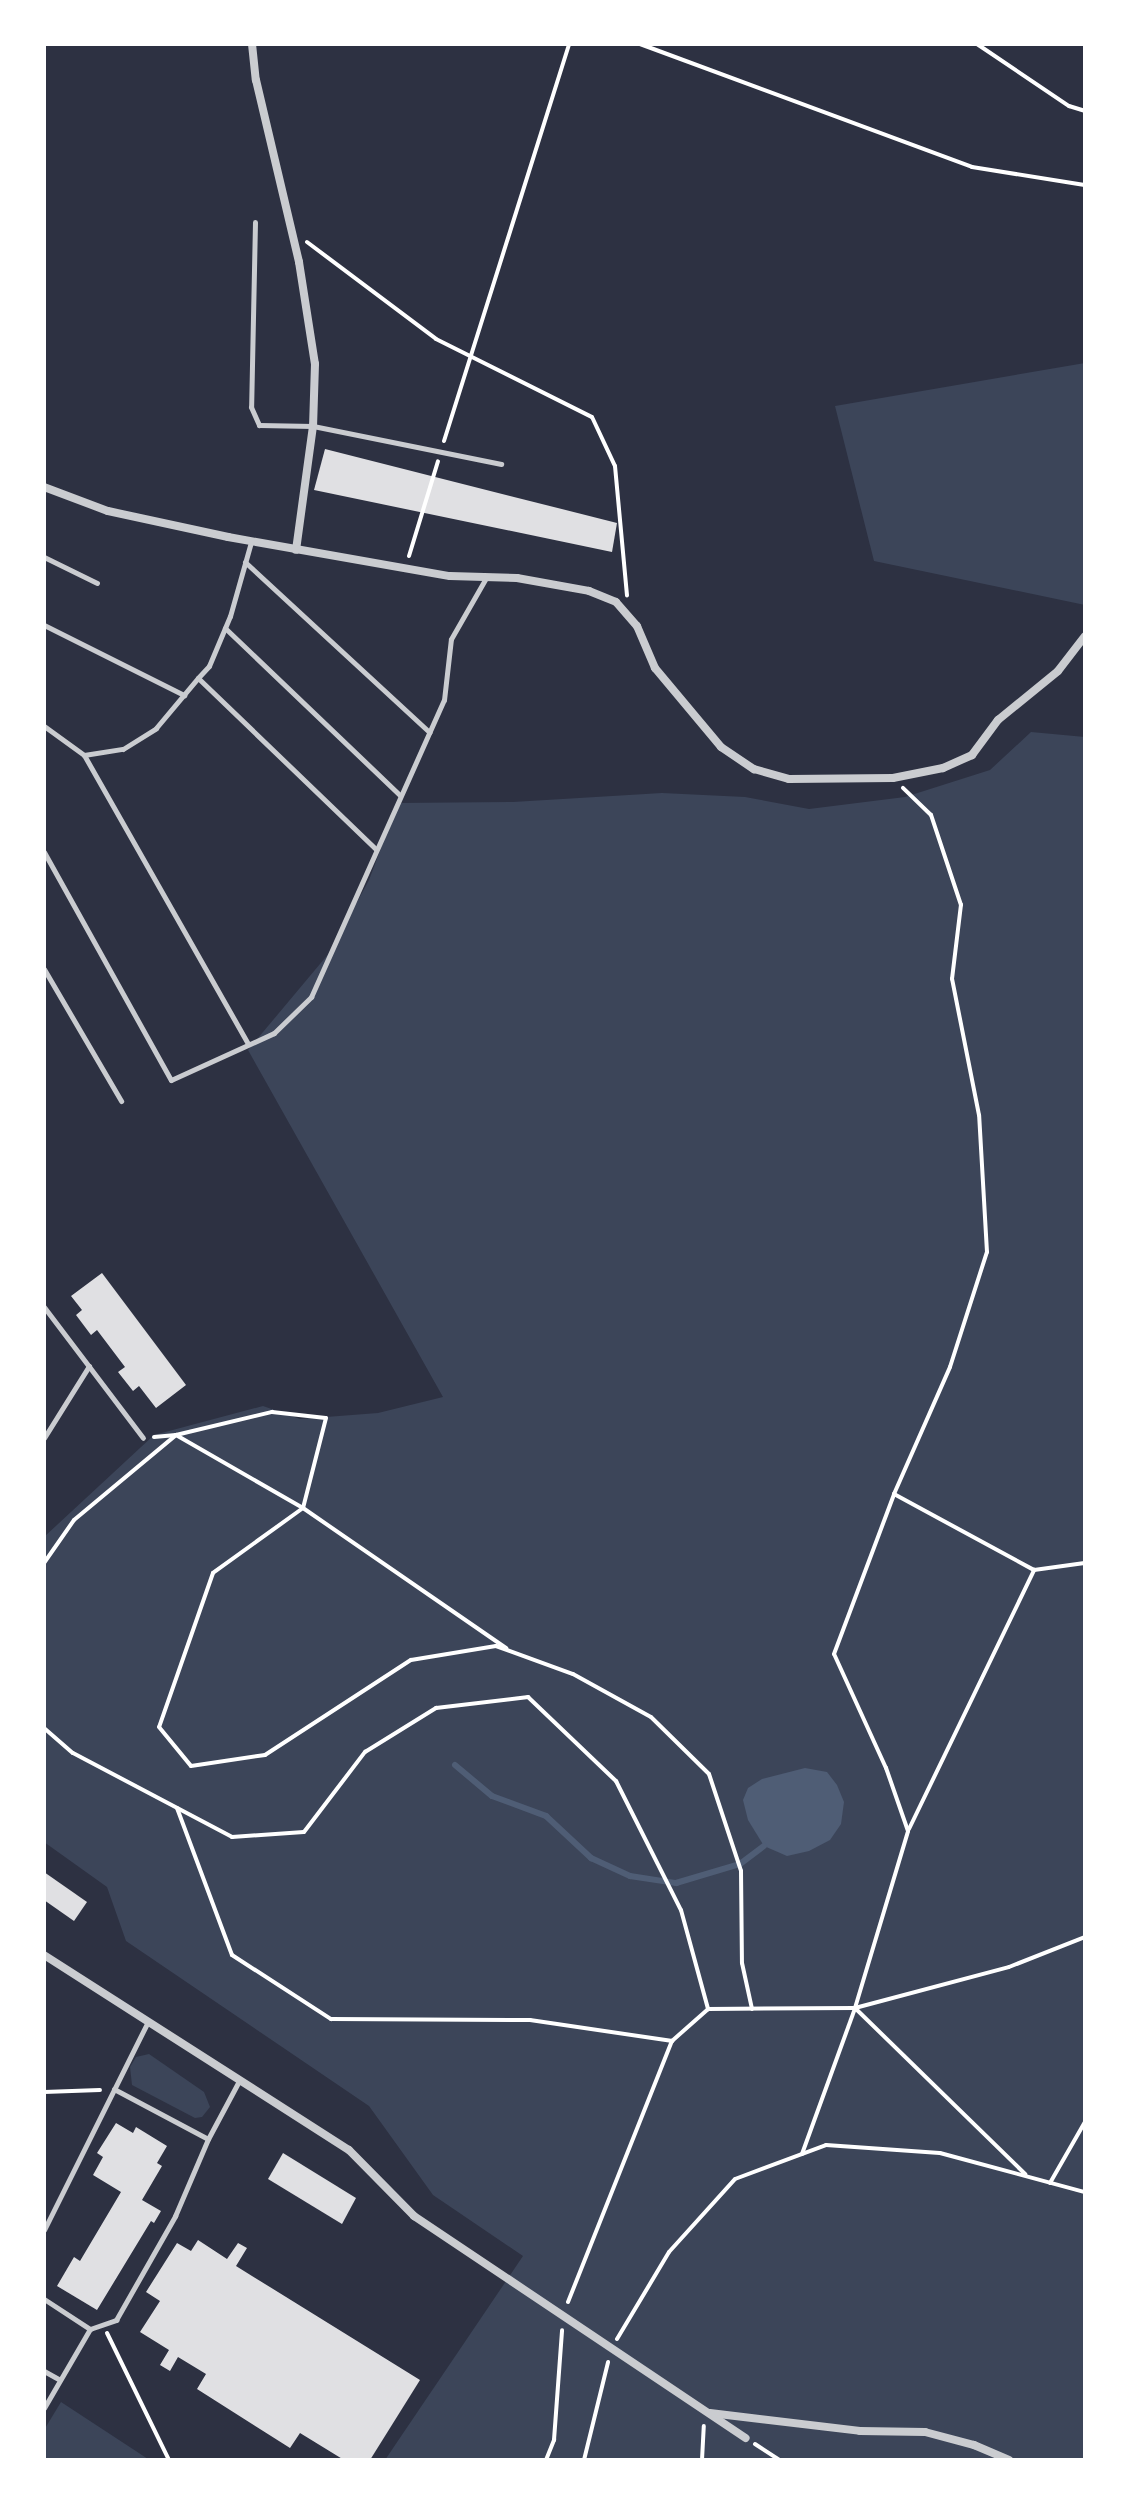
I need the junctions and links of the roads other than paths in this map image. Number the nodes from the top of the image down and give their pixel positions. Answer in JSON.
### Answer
{"nodes":[{"id":1,"x":252,"y":44,"type":"edge"},
{"id":2,"x":255,"y":222,"type":"dead end"},
{"id":3,"x":313,"y":426,"type":"junction"},
{"id":4,"x":501,"y":464,"type":"dead end"},
{"id":5,"x":44,"y":487,"type":"edge"},
{"id":6,"x":251,"y":542,"type":"junction"},
{"id":7,"x":296,"y":550,"type":"junction"},
{"id":8,"x":44,"y":557,"type":"edge"},
{"id":9,"x":245,"y":562,"type":"junction"},
{"id":10,"x":486,"y":578,"type":"junction"},
{"id":11,"x":97,"y":583,"type":"dead end"},
{"id":12,"x":44,"y":625,"type":"edge"},
{"id":13,"x":225,"y":628,"type":"junction"},
{"id":14,"x":1085,"y":636,"type":"edge"},
{"id":15,"x":198,"y":678,"type":"junction"},
{"id":16,"x":184,"y":695,"type":"junction"},
{"id":17,"x":44,"y":726,"type":"edge"},
{"id":18,"x":429,"y":732,"type":"junction"},
{"id":19,"x":84,"y":755,"type":"junction"},
{"id":20,"x":400,"y":795,"type":"junction"},
{"id":21,"x":376,"y":849,"type":"junction"},
{"id":22,"x":44,"y":852,"type":"edge"},
{"id":23,"x":44,"y":969,"type":"edge"},
{"id":24,"x":248,"y":1044,"type":"junction"},
{"id":25,"x":121,"y":1101,"type":"dead end"},
{"id":26,"x":44,"y":1307,"type":"edge"},
{"id":27,"x":89,"y":1366,"type":"junction"},
{"id":28,"x":44,"y":1438,"type":"edge"},
{"id":29,"x":143,"y":1438,"type":"road end"},
{"id":30,"x":44,"y":1955,"type":"edge"},
{"id":31,"x":147,"y":2023,"type":"junction"},
{"id":32,"x":239,"y":2081,"type":"junction"},
{"id":33,"x":114,"y":2089,"type":"junction"},
{"id":34,"x":208,"y":2139,"type":"junction"},
{"id":35,"x":44,"y":2230,"type":"edge"},
{"id":36,"x":44,"y":2299,"type":"edge"},
{"id":37,"x":90,"y":2329,"type":"junction"},
{"id":38,"x":44,"y":2371,"type":"edge"},
{"id":39,"x":60,"y":2380,"type":"junction"},
{"id":40,"x":44,"y":2408,"type":"edge"},
{"id":41,"x":705,"y":2412,"type":"junction"},
{"id":42,"x":746,"y":2438,"type":"road end"},
{"id":43,"x":1009,"y":2460,"type":"edge"}],
"edges":[{"from":1,"to":3,"type":"street"},
{"from":2,"to":3,"type":"lane"},
{"from":3,"to":4,"type":"lane"},
{"from":3,"to":7,"type":"street"},
{"from":5,"to":6,"type":"street"},
{"from":6,"to":7,"type":"street"},
{"from":6,"to":9,"type":"lane"},
{"from":7,"to":10,"type":"street"},
{"from":8,"to":11,"type":"lane"},
{"from":9,"to":13,"type":"lane"},
{"from":9,"to":18,"type":"lane"},
{"from":10,"to":14,"type":"street"},
{"from":10,"to":18,"type":"lane"},
{"from":12,"to":16,"type":"lane"},
{"from":13,"to":15,"type":"lane"},
{"from":13,"to":20,"type":"lane"},
{"from":15,"to":16,"type":"lane"},
{"from":15,"to":21,"type":"lane"},
{"from":16,"to":19,"type":"lane"},
{"from":17,"to":19,"type":"lane"},
{"from":18,"to":20,"type":"lane"},
{"from":19,"to":24,"type":"lane"},
{"from":20,"to":21,"type":"lane"},
{"from":21,"to":24,"type":"lane"},
{"from":22,"to":24,"type":"lane"},
{"from":23,"to":25,"type":"lane"},
{"from":26,"to":27,"type":"lane"},
{"from":27,"to":28,"type":"lane"},
{"from":27,"to":29,"type":"lane"},
{"from":30,"to":31,"type":"street"},
{"from":31,"to":32,"type":"street"},
{"from":31,"to":33,"type":"lane"},
{"from":32,"to":34,"type":"lane"},
{"from":32,"to":41,"type":"street"},
{"from":33,"to":34,"type":"lane"},
{"from":33,"to":35,"type":"lane"},
{"from":34,"to":37,"type":"lane"},
{"from":36,"to":37,"type":"lane"},
{"from":37,"to":39,"type":"lane"},
{"from":38,"to":39,"type":"lane"},
{"from":39,"to":40,"type":"lane"},
{"from":41,"to":42,"type":"street"},
{"from":41,"to":43,"type":"street"}]}
